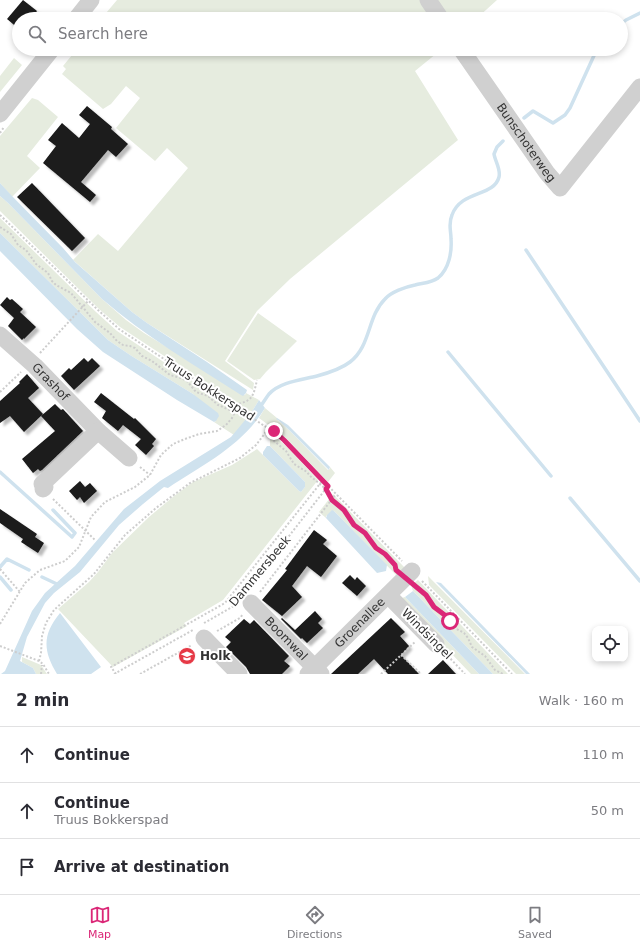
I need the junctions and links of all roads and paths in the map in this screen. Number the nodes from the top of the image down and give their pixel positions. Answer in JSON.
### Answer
{"nodes":[{"id":1,"x":91,"y":0,"type":"edge"},
{"id":2,"x":428,"y":0,"type":"edge"},
{"id":3,"x":82,"y":12,"type":"edge"},
{"id":4,"x":436,"y":12,"type":"edge"},
{"id":5,"x":46,"y":56,"type":"edge"},
{"id":6,"x":466,"y":56,"type":"edge"},
{"id":7,"x":640,"y":87,"type":"edge"},
{"id":8,"x":0,"y":114,"type":"edge"},
{"id":9,"x":0,"y":215,"type":"edge"},
{"id":10,"x":0,"y":227,"type":"edge"},
{"id":11,"x":88,"y":301,"type":"junction"},
{"id":12,"x":82,"y":308,"type":"junction"},
{"id":13,"x":0,"y":335,"type":"edge"},
{"id":14,"x":32,"y":363,"type":"junction"},
{"id":15,"x":257,"y":380,"type":"dead end"},
{"id":16,"x":0,"y":392,"type":"edge"},
{"id":17,"x":234,"y":406,"type":"junction"},
{"id":18,"x":235,"y":412,"type":"junction"},
{"id":19,"x":268,"y":427,"type":"junction"},
{"id":20,"x":98,"y":431,"type":"junction"},
{"id":21,"x":266,"y":431,"type":"junction"},
{"id":22,"x":129,"y":458,"type":"dead end"},
{"id":23,"x":323,"y":480,"type":"junction"},
{"id":24,"x":320,"y":484,"type":"junction"},
{"id":25,"x":328,"y":486,"type":"junction"},
{"id":26,"x":43,"y":489,"type":"joint"},
{"id":27,"x":326,"y":489,"type":"junction"},
{"id":28,"x":336,"y":494,"type":"junction"},
{"id":29,"x":332,"y":500,"type":"junction"},
{"id":30,"x":86,"y":531,"type":"junction"},
{"id":31,"x":95,"y":540,"type":"dead end"},
{"id":32,"x":0,"y":569,"type":"edge"},
{"id":33,"x":408,"y":574,"type":"junction"},
{"id":34,"x":20,"y":592,"type":"junction"},
{"id":35,"x":388,"y":595,"type":"junction"},
{"id":36,"x":245,"y":598,"type":"junction"},
{"id":37,"x":0,"y":624,"type":"edge"},
{"id":38,"x":203,"y":633,"type":"junction"},
{"id":39,"x":430,"y":638,"type":"junction"},
{"id":40,"x":0,"y":646,"type":"edge"},
{"id":41,"x":401,"y":656,"type":"junction"},
{"id":42,"x":39,"y":661,"type":"junction"},
{"id":43,"x":43,"y":664,"type":"junction"},
{"id":44,"x":315,"y":672,"type":"edge"},
{"id":45,"x":41,"y":674,"type":"edge"},
{"id":46,"x":49,"y":674,"type":"edge"},
{"id":47,"x":115,"y":674,"type":"edge"},
{"id":48,"x":140,"y":674,"type":"edge"},
{"id":49,"x":239,"y":674,"type":"edge"},
{"id":50,"x":381,"y":674,"type":"edge"},
{"id":51,"x":421,"y":674,"type":"edge"},
{"id":52,"x":465,"y":674,"type":"edge"},
{"id":53,"x":503,"y":674,"type":"edge"},
{"id":54,"x":512,"y":674,"type":"edge"}],
"edges":[{"from":1,"to":3,"type":"street"},
{"from":2,"to":4,"type":"street"},
{"from":5,"to":8,"type":"street"},
{"from":6,"to":7,"type":"street","name":"Bunschoterweg"},
{"from":9,"to":11,"type":"path","name":"Truus Bokkerspad"},
{"from":10,"to":12,"type":"path"},
{"from":11,"to":12,"type":"path"},
{"from":11,"to":17,"type":"path","name":"Truus Bokkerspad"},
{"from":12,"to":14,"type":"path"},
{"from":12,"to":18,"type":"path"},
{"from":13,"to":14,"type":"street","name":"Grashof"},
{"from":14,"to":16,"type":"path"},
{"from":14,"to":20,"type":"street","name":"Grashof"},
{"from":15,"to":17,"type":"path"},
{"from":17,"to":18,"type":"path"},
{"from":17,"to":19,"type":"path","name":"Truus Bokkerspad"},
{"from":18,"to":30,"type":"path"},
{"from":19,"to":21,"type":"path"},
{"from":19,"to":23,"type":"path","name":"Truus Bokkerspad"},
{"from":20,"to":22,"type":"street","name":"Grashof"},
{"from":20,"to":26,"type":"street"},
{"from":21,"to":24,"type":"path"},
{"from":21,"to":42,"type":"path"},
{"from":23,"to":24,"type":"path"},
{"from":23,"to":25,"type":"path","name":"Truus Bokkerspad"},
{"from":24,"to":27,"type":"path"},
{"from":24,"to":47,"type":"path"},
{"from":25,"to":27,"type":"path","name":"Dammersbeek"},
{"from":25,"to":28,"type":"path","name":"Truus Bokkerspad"},
{"from":26,"to":30,"type":"path"},
{"from":27,"to":29,"type":"path"},
{"from":27,"to":36,"type":"path","name":"Dammersbeek"},
{"from":28,"to":29,"type":"path","name":"Dammersbeek"},
{"from":28,"to":33,"type":"path","name":"Truus Bokkerspad"},
{"from":29,"to":33,"type":"path"},
{"from":29,"to":36,"type":"path","name":"Dammersbeek"},
{"from":30,"to":31,"type":"path"},
{"from":30,"to":34,"type":"path"},
{"from":32,"to":34,"type":"path"},
{"from":33,"to":35,"type":"street","name":"Groenallee"},
{"from":33,"to":53,"type":"path"},
{"from":33,"to":54,"type":"path","name":"Truus Bokkerspad"},
{"from":34,"to":37,"type":"path"},
{"from":35,"to":39,"type":"street","name":"Windsingel"},
{"from":35,"to":44,"type":"street","name":"Groenallee"},
{"from":36,"to":38,"type":"path","name":"Dammersbeek"},
{"from":36,"to":38,"type":"path","name":"Dammersbeek"},
{"from":36,"to":44,"type":"street","name":"Boomwal"},
{"from":38,"to":47,"type":"path","name":"Dammersbeek"},
{"from":38,"to":48,"type":"path","name":"Dammersbeek"},
{"from":38,"to":49,"type":"street"},
{"from":39,"to":41,"type":"path"},
{"from":39,"to":52,"type":"path","name":"Windsingel"},
{"from":40,"to":42,"type":"path"},
{"from":41,"to":50,"type":"path"},
{"from":41,"to":51,"type":"path"},
{"from":42,"to":43,"type":"path"},
{"from":43,"to":45,"type":"path"},
{"from":43,"to":46,"type":"path"}]}
